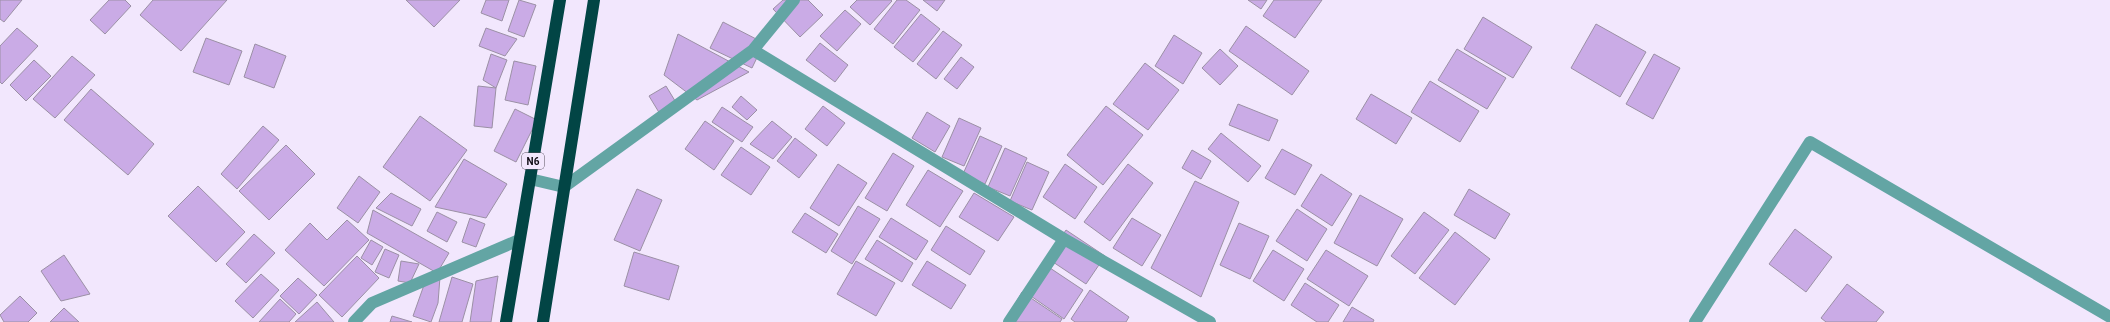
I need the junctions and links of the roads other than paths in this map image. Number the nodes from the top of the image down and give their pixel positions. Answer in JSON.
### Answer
{"nodes":[{"id":1,"x":560,"y":0,"type":"edge"},
{"id":2,"x":594,"y":0,"type":"edge"},
{"id":3,"x":794,"y":0,"type":"edge"},
{"id":4,"x":753,"y":50,"type":"junction"},
{"id":5,"x":530,"y":179,"type":"junction"},
{"id":6,"x":564,"y":187,"type":"junction"},
{"id":7,"x":1064,"y":239,"type":"junction"},
{"id":8,"x":519,"y":240,"type":"junction"},
{"id":9,"x":2110,"y":317,"type":"edge"},
{"id":10,"x":354,"y":322,"type":"edge"},
{"id":11,"x":506,"y":322,"type":"edge"},
{"id":12,"x":542,"y":322,"type":"edge"},
{"id":13,"x":1009,"y":322,"type":"edge"},
{"id":14,"x":1210,"y":322,"type":"edge"},
{"id":15,"x":1695,"y":322,"type":"edge"}],
"edges":[{"from":1,"to":5,"type":"highway","number":"N6"},
{"from":2,"to":6,"type":"highway"},
{"from":3,"to":4,"type":"street"},
{"from":4,"to":6,"type":"street"},
{"from":4,"to":7,"type":"street"},
{"from":5,"to":6,"type":"street"},
{"from":5,"to":8,"type":"highway","number":"N6"},
{"from":6,"to":12,"type":"highway"},
{"from":7,"to":13,"type":"street"},
{"from":7,"to":14,"type":"street"},
{"from":8,"to":10,"type":"street"},
{"from":8,"to":11,"type":"highway","number":"N6"},
{"from":9,"to":15,"type":"street"}]}
